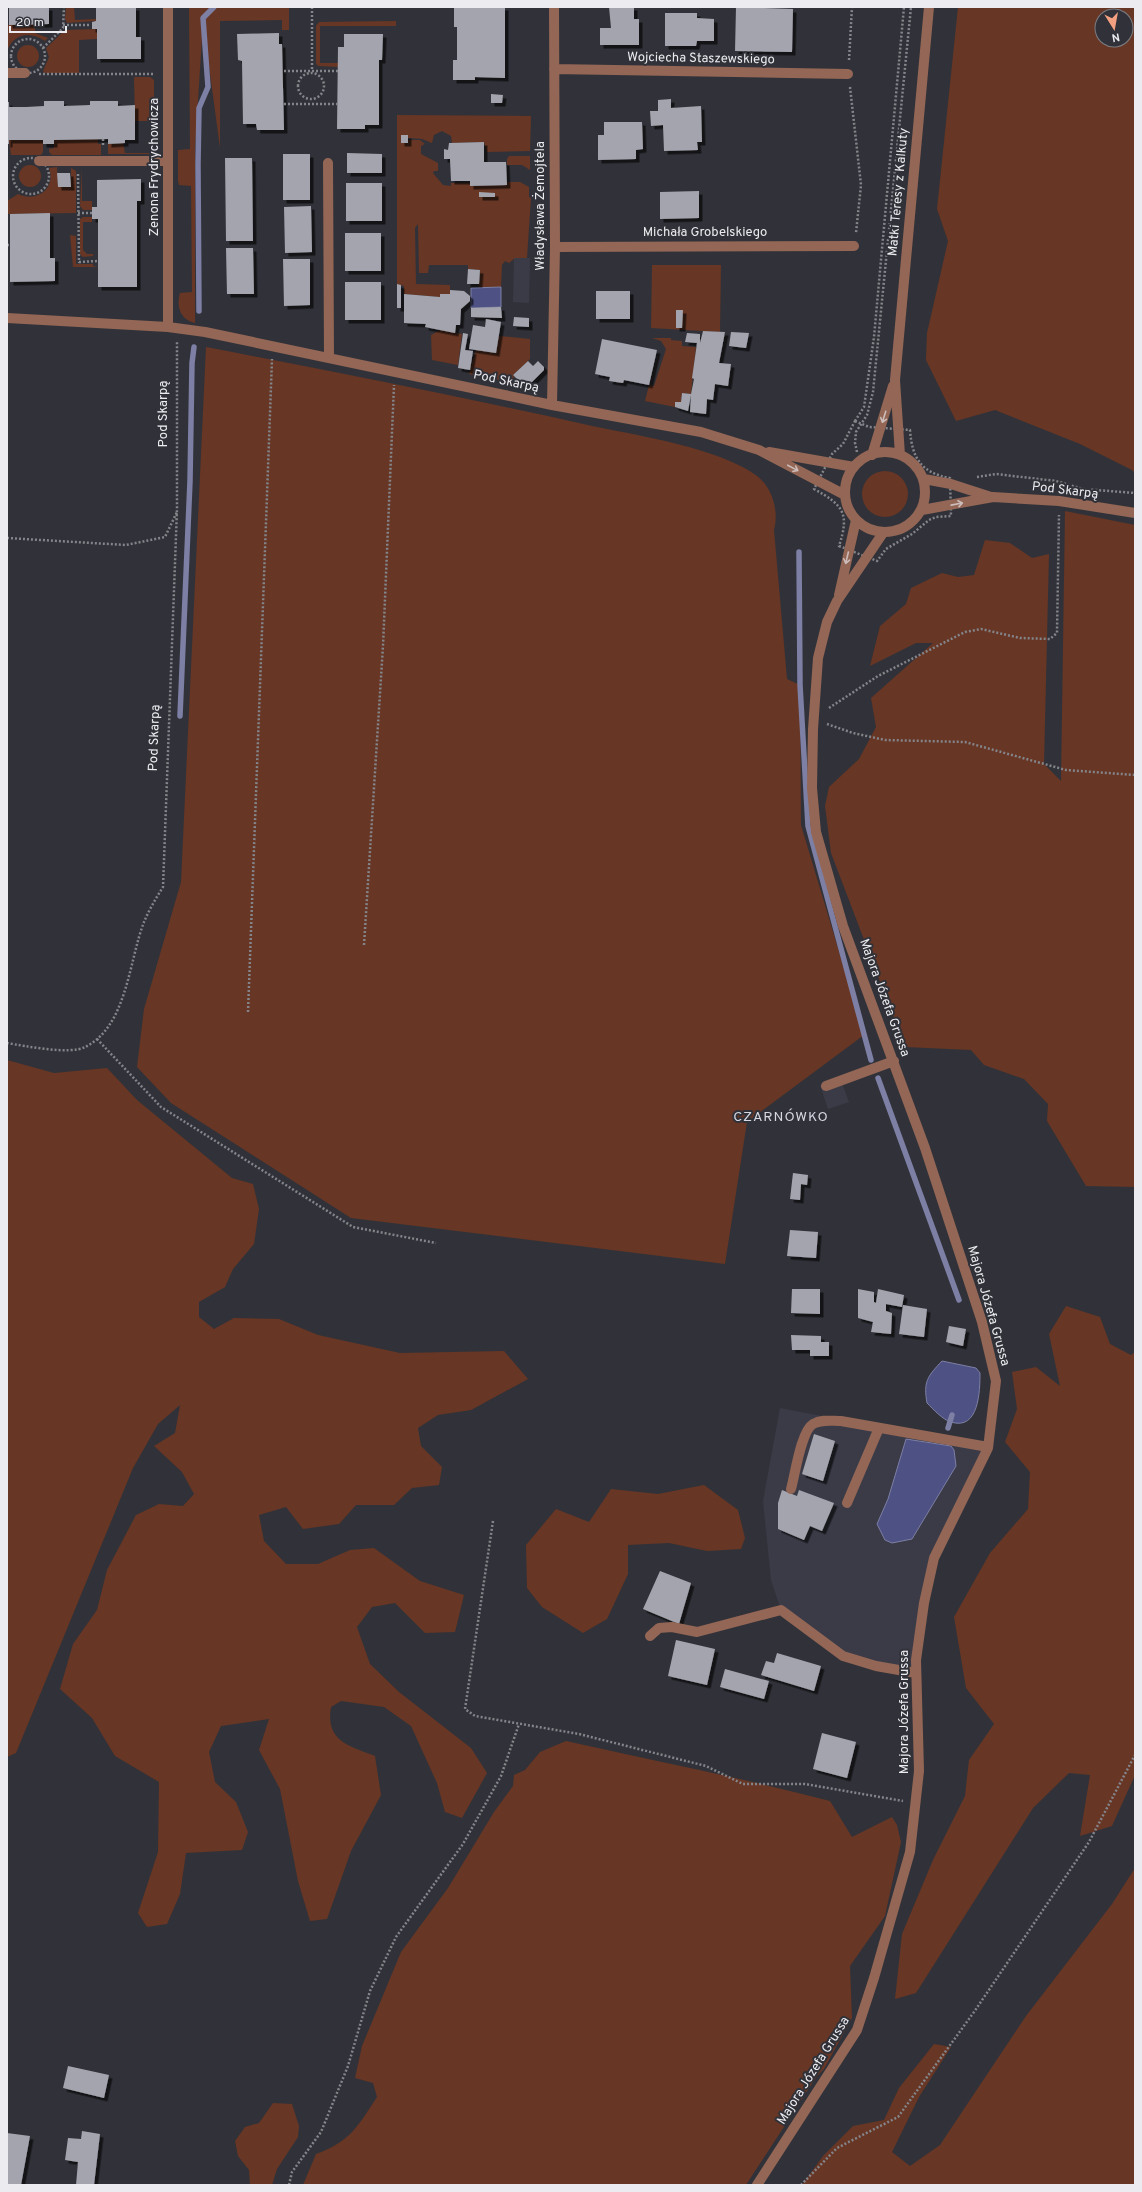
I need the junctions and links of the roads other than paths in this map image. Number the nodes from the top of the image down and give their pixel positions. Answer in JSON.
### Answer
{"nodes":[{"id":1,"x":168,"y":7,"type":"edge"},
{"id":2,"x":554,"y":7,"type":"edge"},
{"id":3,"x":929,"y":7,"type":"edge"},
{"id":4,"x":554,"y":69,"type":"junction"},
{"id":5,"x":7,"y":73,"type":"edge"},
{"id":6,"x":28,"y":73,"type":"road end"},
{"id":7,"x":848,"y":74,"type":"road end"},
{"id":8,"x":39,"y":161,"type":"road end"},
{"id":9,"x":168,"y":161,"type":"junction"},
{"id":10,"x":328,"y":163,"type":"dead end"},
{"id":11,"x":854,"y":246,"type":"road end"},
{"id":12,"x":555,"y":247,"type":"junction"},
{"id":13,"x":7,"y":318,"type":"edge"},
{"id":14,"x":172,"y":328,"type":"junction"},
{"id":15,"x":329,"y":357,"type":"junction"},
{"id":16,"x":895,"y":380,"type":"junction"},
{"id":17,"x":552,"y":405,"type":"junction"},
{"id":18,"x":759,"y":450,"type":"junction"},
{"id":19,"x":872,"y":454,"type":"junction"},
{"id":20,"x":900,"y":455,"type":"junction"},
{"id":21,"x":856,"y":465,"type":"junction"},
{"id":22,"x":924,"y":479,"type":"junction"},
{"id":23,"x":845,"y":495,"type":"junction"},
{"id":24,"x":993,"y":498,"type":"junction"},
{"id":25,"x":922,"y":510,"type":"junction"},
{"id":26,"x":1135,"y":513,"type":"edge"},
{"id":27,"x":856,"y":520,"type":"junction"},
{"id":28,"x":883,"y":533,"type":"junction"},
{"id":29,"x":837,"y":601,"type":"junction"},
{"id":30,"x":894,"y":1061,"type":"junction"},
{"id":31,"x":826,"y":1086,"type":"dead end"},
{"id":32,"x":878,"y":1428,"type":"junction"},
{"id":33,"x":988,"y":1447,"type":"junction"},
{"id":34,"x":791,"y":1489,"type":"dead end"},
{"id":35,"x":848,"y":1503,"type":"dead end"},
{"id":36,"x":650,"y":1636,"type":"dead end"},
{"id":37,"x":916,"y":1672,"type":"junction"},
{"id":38,"x":758,"y":2185,"type":"edge"}],
"edges":[{"from":1,"to":9,"type":"street","name":"Zenona Frydrychowicza"},
{"from":2,"to":4,"type":"street","name":"Władysława Żemojtela"},
{"from":3,"to":16,"type":"street","name":"Matki Teresy z Kalkuty"},
{"from":4,"to":7,"type":"street","name":"Wojciecha Staszewskiego"},
{"from":4,"to":12,"type":"street","name":"Władysława Żemojtela"},
{"from":5,"to":6,"type":"street"},
{"from":8,"to":9,"type":"street"},
{"from":9,"to":14,"type":"street","name":"Zenona Frydrychowicza"},
{"from":10,"to":15,"type":"street"},
{"from":11,"to":12,"type":"street","name":"Michała Grobelskiego"},
{"from":12,"to":17,"type":"street","name":"Władysława Żemojtela"},
{"from":13,"to":14,"type":"street","name":"Pod Skarpą"},
{"from":14,"to":15,"type":"street","name":"Pod Skarpą"},
{"from":15,"to":17,"type":"street","name":"Pod Skarpą"},
{"from":16,"to":19,"type":"street","name":"Matki Teresy z Kalkuty","one_way":true},
{"from":16,"to":20,"type":"street","name":"Matki Teresy z Kalkuty"},
{"from":17,"to":18,"type":"street","name":"Pod Skarpą"},
{"from":18,"to":21,"type":"street","name":"Pod Skarpą"},
{"from":18,"to":23,"type":"street","name":"Pod Skarpą","one_way":true},
{"from":19,"to":20,"type":"street"},
{"from":19,"to":21,"type":"street"},
{"from":20,"to":22,"type":"street"},
{"from":21,"to":23,"type":"street"},
{"from":22,"to":24,"type":"street","name":"Pod Skarpą"},
{"from":22,"to":25,"type":"street"},
{"from":23,"to":27,"type":"street"},
{"from":25,"to":24,"type":"street","name":"Pod Skarpą","one_way":true},
{"from":24,"to":26,"type":"street","name":"Pod Skarpą"},
{"from":25,"to":28,"type":"street"},
{"from":27,"to":28,"type":"street"},
{"from":27,"to":29,"type":"street","name":"Majora Józefa Grussa","one_way":true},
{"from":28,"to":29,"type":"street","name":"Majora Józefa Grussa"},
{"from":29,"to":30,"type":"street","name":"Majora Józefa Grussa"},
{"from":30,"to":31,"type":"street"},
{"from":30,"to":33,"type":"street","name":"Majora Józefa Grussa"},
{"from":32,"to":33,"type":"street"},
{"from":32,"to":34,"type":"street"},
{"from":32,"to":35,"type":"street"},
{"from":33,"to":37,"type":"street","name":"Majora Józefa Grussa"},
{"from":36,"to":37,"type":"street"},
{"from":37,"to":38,"type":"street","name":"Majora Józefa Grussa"}]}
